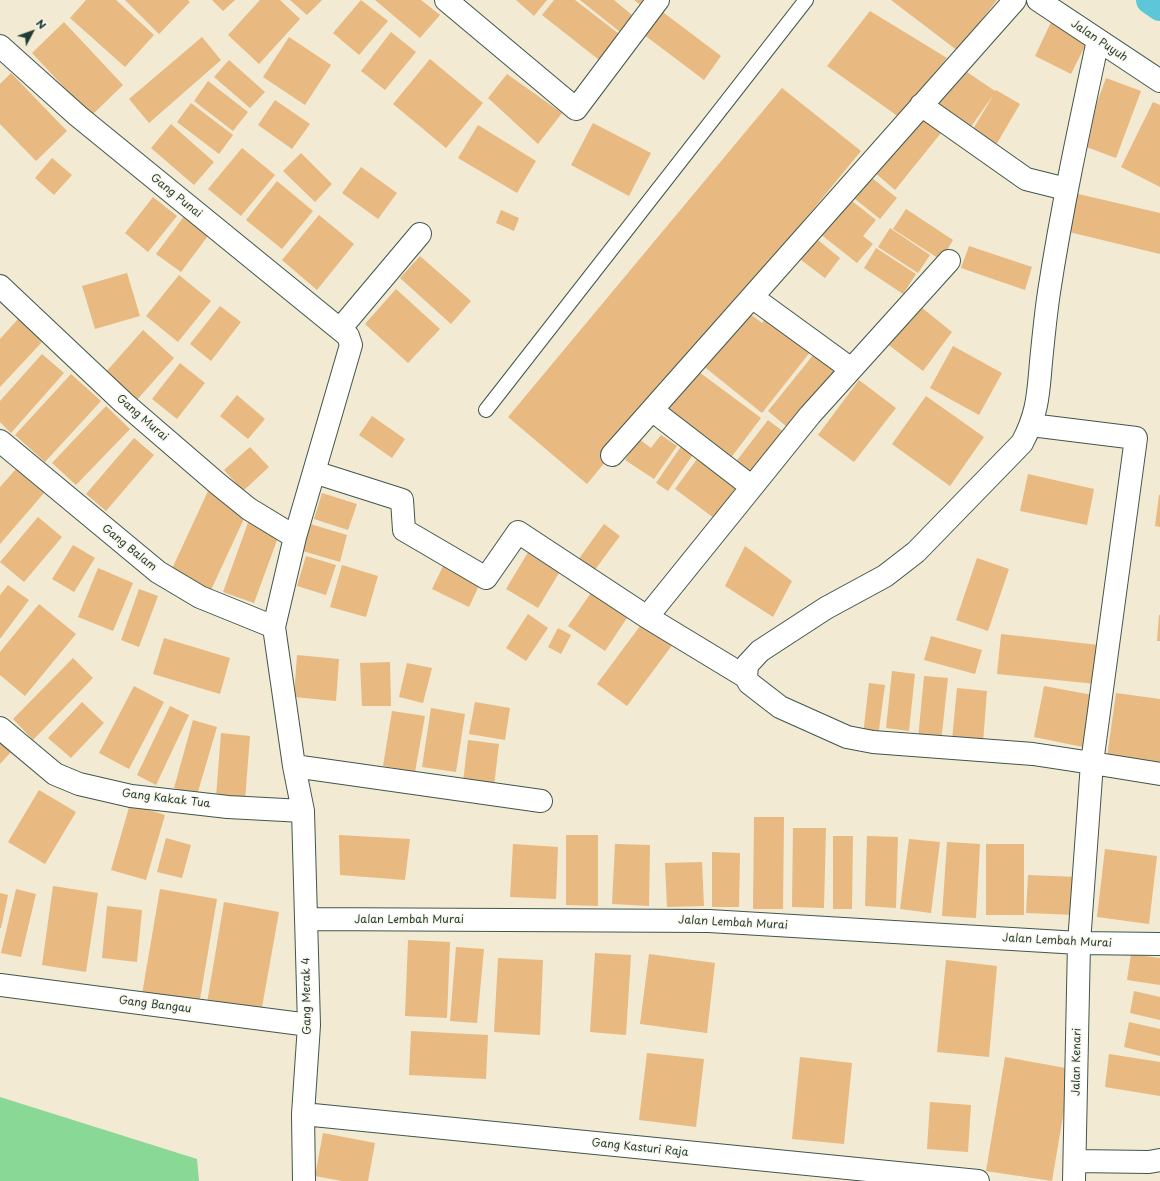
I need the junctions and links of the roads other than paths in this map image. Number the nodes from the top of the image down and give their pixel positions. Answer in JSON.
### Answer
{"nodes":[{"id":1,"x":446,"y":0,"type":"edge"},
{"id":2,"x":658,"y":0,"type":"edge"},
{"id":3,"x":806,"y":0,"type":"edge"},
{"id":4,"x":1015,"y":0,"type":"edge"},
{"id":5,"x":1038,"y":0,"type":"edge"},
{"id":6,"x":1098,"y":40,"type":"junction"},
{"id":7,"x":0,"y":46,"type":"edge"},
{"id":8,"x":1160,"y":81,"type":"edge"},
{"id":9,"x":921,"y":105,"type":"junction"},
{"id":10,"x":1066,"y":189,"type":"junction"},
{"id":11,"x":420,"y":234,"type":"dead end"},
{"id":12,"x":949,"y":261,"type":"dead end"},
{"id":13,"x":0,"y":286,"type":"edge"},
{"id":14,"x":752,"y":297,"type":"junction"},
{"id":15,"x":346,"y":337,"type":"junction"},
{"id":16,"x":851,"y":369,"type":"junction"},
{"id":17,"x":486,"y":410,"type":"dead end"},
{"id":18,"x":652,"y":410,"type":"junction"},
{"id":19,"x":1032,"y":425,"type":"junction"},
{"id":20,"x":0,"y":441,"type":"edge"},
{"id":21,"x":612,"y":455,"type":"dead end"},
{"id":22,"x":314,"y":472,"type":"junction"},
{"id":23,"x":752,"y":487,"type":"junction"},
{"id":24,"x":295,"y":537,"type":"junction"},
{"id":25,"x":647,"y":616,"type":"junction"},
{"id":26,"x":274,"y":627,"type":"junction"},
{"id":27,"x":746,"y":677,"type":"junction"},
{"id":28,"x":0,"y":728,"type":"edge"},
{"id":29,"x":1092,"y":763,"type":"junction"},
{"id":30,"x":294,"y":766,"type":"junction"},
{"id":31,"x":1160,"y":774,"type":"edge"},
{"id":32,"x":541,"y":801,"type":"dead end"},
{"id":33,"x":303,"y":811,"type":"junction"},
{"id":34,"x":306,"y":919,"type":"junction"},
{"id":35,"x":1079,"y":943,"type":"junction"},
{"id":36,"x":1160,"y":944,"type":"edge"},
{"id":37,"x":0,"y":985,"type":"edge"},
{"id":38,"x":309,"y":1025,"type":"junction"},
{"id":39,"x":303,"y":1114,"type":"junction"},
{"id":40,"x":1160,"y":1160,"type":"edge"},
{"id":41,"x":1074,"y":1171,"type":"edge"},
{"id":42,"x":304,"y":1181,"type":"edge"},
{"id":43,"x":978,"y":1181,"type":"edge"}],
"edges":[{"from":1,"to":2,"type":"street"},
{"from":3,"to":17,"type":"lane"},
{"from":4,"to":9,"type":"street"},
{"from":5,"to":6,"type":"street","name":"Jalan Puyuh"},
{"from":6,"to":8,"type":"street","name":"Jalan Puyuh"},
{"from":6,"to":10,"type":"street"},
{"from":7,"to":15,"type":"street","name":"Gang Punai"},
{"from":9,"to":10,"type":"street"},
{"from":9,"to":14,"type":"street"},
{"from":10,"to":19,"type":"street"},
{"from":11,"to":15,"type":"street"},
{"from":12,"to":16,"type":"street"},
{"from":13,"to":24,"type":"street","name":"Gang Murai"},
{"from":14,"to":16,"type":"street"},
{"from":14,"to":18,"type":"street"},
{"from":15,"to":22,"type":"street"},
{"from":16,"to":23,"type":"street"},
{"from":18,"to":21,"type":"street"},
{"from":18,"to":23,"type":"street"},
{"from":19,"to":27,"type":"street"},
{"from":19,"to":29,"type":"street","name":"Jalan Kenari"},
{"from":20,"to":26,"type":"street","name":"Gang Balam"},
{"from":22,"to":24,"type":"street"},
{"from":22,"to":25,"type":"street"},
{"from":23,"to":25,"type":"street"},
{"from":24,"to":26,"type":"street"},
{"from":25,"to":27,"type":"street"},
{"from":26,"to":30,"type":"street","name":"Gang Merak 4"},
{"from":27,"to":29,"type":"street"},
{"from":28,"to":33,"type":"street","name":"Gang Kakak Tua"},
{"from":29,"to":31,"type":"street"},
{"from":29,"to":35,"type":"street","name":"Jalan Kenari"},
{"from":30,"to":32,"type":"street"},
{"from":30,"to":33,"type":"street","name":"Gang Merak 4"},
{"from":33,"to":34,"type":"street","name":"Gang Merak 4"},
{"from":34,"to":35,"type":"street","name":"Jalan Lembah Murai"},
{"from":34,"to":38,"type":"street","name":"Gang Merak 4"},
{"from":35,"to":36,"type":"street","name":"Jalan Lembah Murai"},
{"from":35,"to":41,"type":"street","name":"Jalan Kenari"},
{"from":37,"to":38,"type":"street","name":"Gang Bangau"},
{"from":38,"to":39,"type":"street","name":"Gang Merak 4"},
{"from":39,"to":42,"type":"street","name":"Gang Merak 4"},
{"from":39,"to":43,"type":"street","name":"Gang Kasturi Raja"},
{"from":40,"to":41,"type":"street"}]}
